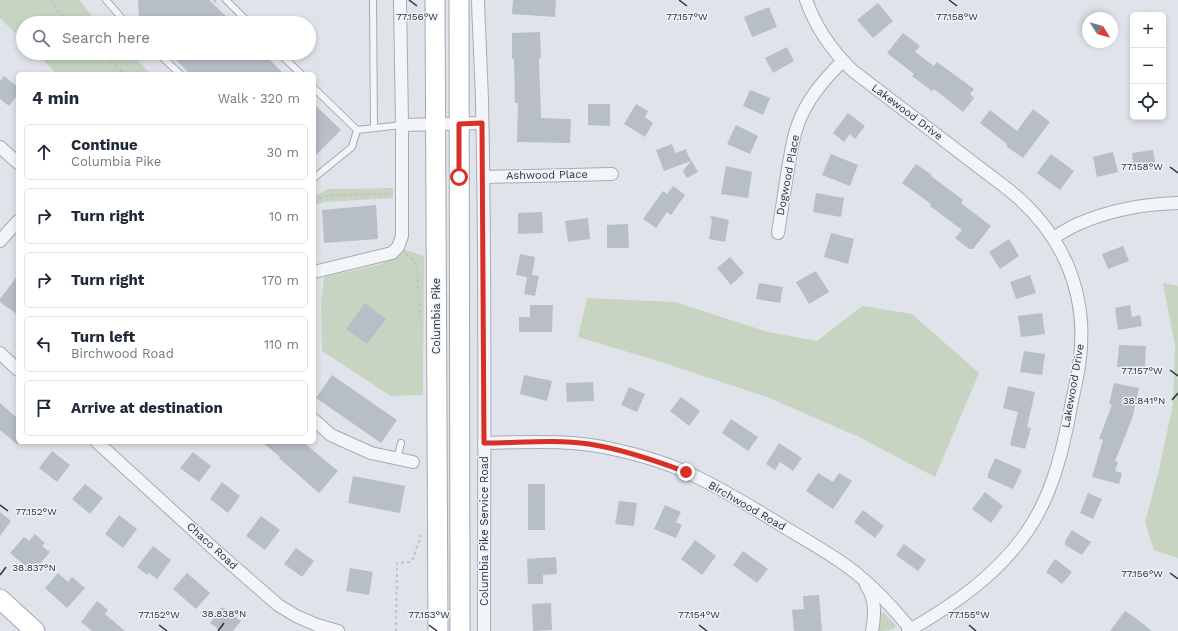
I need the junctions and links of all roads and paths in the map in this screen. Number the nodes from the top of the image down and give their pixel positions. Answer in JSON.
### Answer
{"nodes":[{"id":1,"x":51,"y":0,"type":"edge"},
{"id":2,"x":106,"y":0,"type":"edge"},
{"id":3,"x":226,"y":0,"type":"edge"},
{"id":4,"x":373,"y":0,"type":"edge"},
{"id":5,"x":400,"y":0,"type":"edge"},
{"id":6,"x":436,"y":0,"type":"edge"},
{"id":7,"x":459,"y":0,"type":"edge"},
{"id":8,"x":478,"y":0,"type":"edge"},
{"id":9,"x":806,"y":0,"type":"edge"},
{"id":10,"x":62,"y":16,"type":"edge"},
{"id":11,"x":120,"y":16,"type":"edge"},
{"id":12,"x":242,"y":16,"type":"edge"},
{"id":13,"x":109,"y":60,"type":"edge"},
{"id":14,"x":165,"y":60,"type":"edge"},
{"id":15,"x":286,"y":60,"type":"edge"},
{"id":16,"x":843,"y":61,"type":"junction"},
{"id":17,"x":122,"y":72,"type":"edge"},
{"id":18,"x":178,"y":72,"type":"edge"},
{"id":19,"x":298,"y":72,"type":"edge"},
{"id":20,"x":316,"y":90,"type":"edge"},
{"id":21,"x":482,"y":123,"type":"junction"},
{"id":22,"x":436,"y":124,"type":"junction"},
{"id":23,"x":459,"y":124,"type":"junction"},
{"id":24,"x":402,"y":125,"type":"junction"},
{"id":25,"x":374,"y":128,"type":"junction"},
{"id":26,"x":357,"y":130,"type":"junction"},
{"id":27,"x":0,"y":147,"type":"edge"},
{"id":28,"x":16,"y":161,"type":"edge"},
{"id":29,"x":612,"y":174,"type":"dead end"},
{"id":30,"x":316,"y":176,"type":"edge"},
{"id":31,"x":483,"y":177,"type":"junction"},
{"id":32,"x":402,"y":194,"type":"junction"},
{"id":33,"x":316,"y":200,"type":"edge"},
{"id":34,"x":1178,"y":203,"type":"edge"},
{"id":35,"x":16,"y":223,"type":"edge"},
{"id":36,"x":778,"y":233,"type":"dead end"},
{"id":37,"x":1053,"y":238,"type":"junction"},
{"id":38,"x":0,"y":241,"type":"edge"},
{"id":39,"x":398,"y":247,"type":"junction"},
{"id":40,"x":316,"y":272,"type":"edge"},
{"id":41,"x":420,"y":326,"type":"dead end"},
{"id":42,"x":0,"y":353,"type":"edge"},
{"id":43,"x":16,"y":368,"type":"edge"},
{"id":44,"x":316,"y":422,"type":"edge"},
{"id":45,"x":401,"y":443,"type":"dead end"},
{"id":46,"x":484,"y":443,"type":"junction"},
{"id":47,"x":99,"y":444,"type":"edge"},
{"id":48,"x":397,"y":459,"type":"junction"},
{"id":49,"x":413,"y":462,"type":"dead end"},
{"id":50,"x":422,"y":533,"type":"dead end"},
{"id":51,"x":859,"y":576,"type":"junction"},
{"id":52,"x":0,"y":599,"type":"edge"},
{"id":53,"x":911,"y":630,"type":"edge"},
{"id":54,"x":35,"y":631,"type":"edge"},
{"id":55,"x":338,"y":631,"type":"edge"},
{"id":56,"x":396,"y":631,"type":"edge"},
{"id":57,"x":438,"y":631,"type":"edge"},
{"id":58,"x":460,"y":631,"type":"edge"},
{"id":59,"x":484,"y":631,"type":"edge"},
{"id":60,"x":872,"y":631,"type":"edge"}],
"edges":[{"from":1,"to":10,"type":"path"},
{"from":2,"to":11,"type":"lane"},
{"from":3,"to":12,"type":"lane"},
{"from":4,"to":25,"type":"lane"},
{"from":5,"to":24,"type":"street"},
{"from":6,"to":22,"type":"main road","name":"Columbia Pike"},
{"from":7,"to":23,"type":"main road"},
{"from":8,"to":21,"type":"street","name":"Columbia Pike Service Road"},
{"from":9,"to":16,"type":"street","name":"Lakewood Drive"},
{"from":13,"to":17,"type":"path"},
{"from":14,"to":18,"type":"lane"},
{"from":15,"to":19,"type":"lane"},
{"from":16,"to":36,"type":"street","name":"Dogwood Place"},
{"from":16,"to":37,"type":"street","name":"Lakewood Drive"},
{"from":20,"to":26,"type":"lane"},
{"from":21,"to":23,"type":"street"},
{"from":21,"to":31,"type":"street","name":"Columbia Pike Service Road"},
{"from":22,"to":23,"type":"street"},
{"from":22,"to":24,"type":"street"},
{"from":22,"to":57,"type":"main road","name":"Columbia Pike"},
{"from":23,"to":58,"type":"main road"},
{"from":24,"to":25,"type":"lane"},
{"from":24,"to":32,"type":"street"},
{"from":25,"to":26,"type":"lane"},
{"from":26,"to":30,"type":"lane"},
{"from":27,"to":28,"type":"street"},
{"from":29,"to":31,"type":"street","name":"Ashwood Place"},
{"from":31,"to":46,"type":"street","name":"Columbia Pike Service Road"},
{"from":32,"to":33,"type":"path"},
{"from":32,"to":39,"type":"street"},
{"from":34,"to":37,"type":"street"},
{"from":35,"to":38,"type":"street"},
{"from":37,"to":53,"type":"street","name":"Lakewood Drive"},
{"from":39,"to":40,"type":"street"},
{"from":39,"to":41,"type":"path"},
{"from":42,"to":43,"type":"street"},
{"from":44,"to":48,"type":"street"},
{"from":45,"to":48,"type":"lane"},
{"from":46,"to":51,"type":"street","name":"Birchwood Road"},
{"from":46,"to":59,"type":"street","name":"Columbia Pike Service Road"},
{"from":47,"to":55,"type":"street","name":"Chaco Road"},
{"from":48,"to":49,"type":"street"},
{"from":50,"to":56,"type":"path"},
{"from":51,"to":53,"type":"street","name":"Birchwood Road"},
{"from":51,"to":60,"type":"street","name":"Birchwood Road"},
{"from":52,"to":54,"type":"main road"}]}
